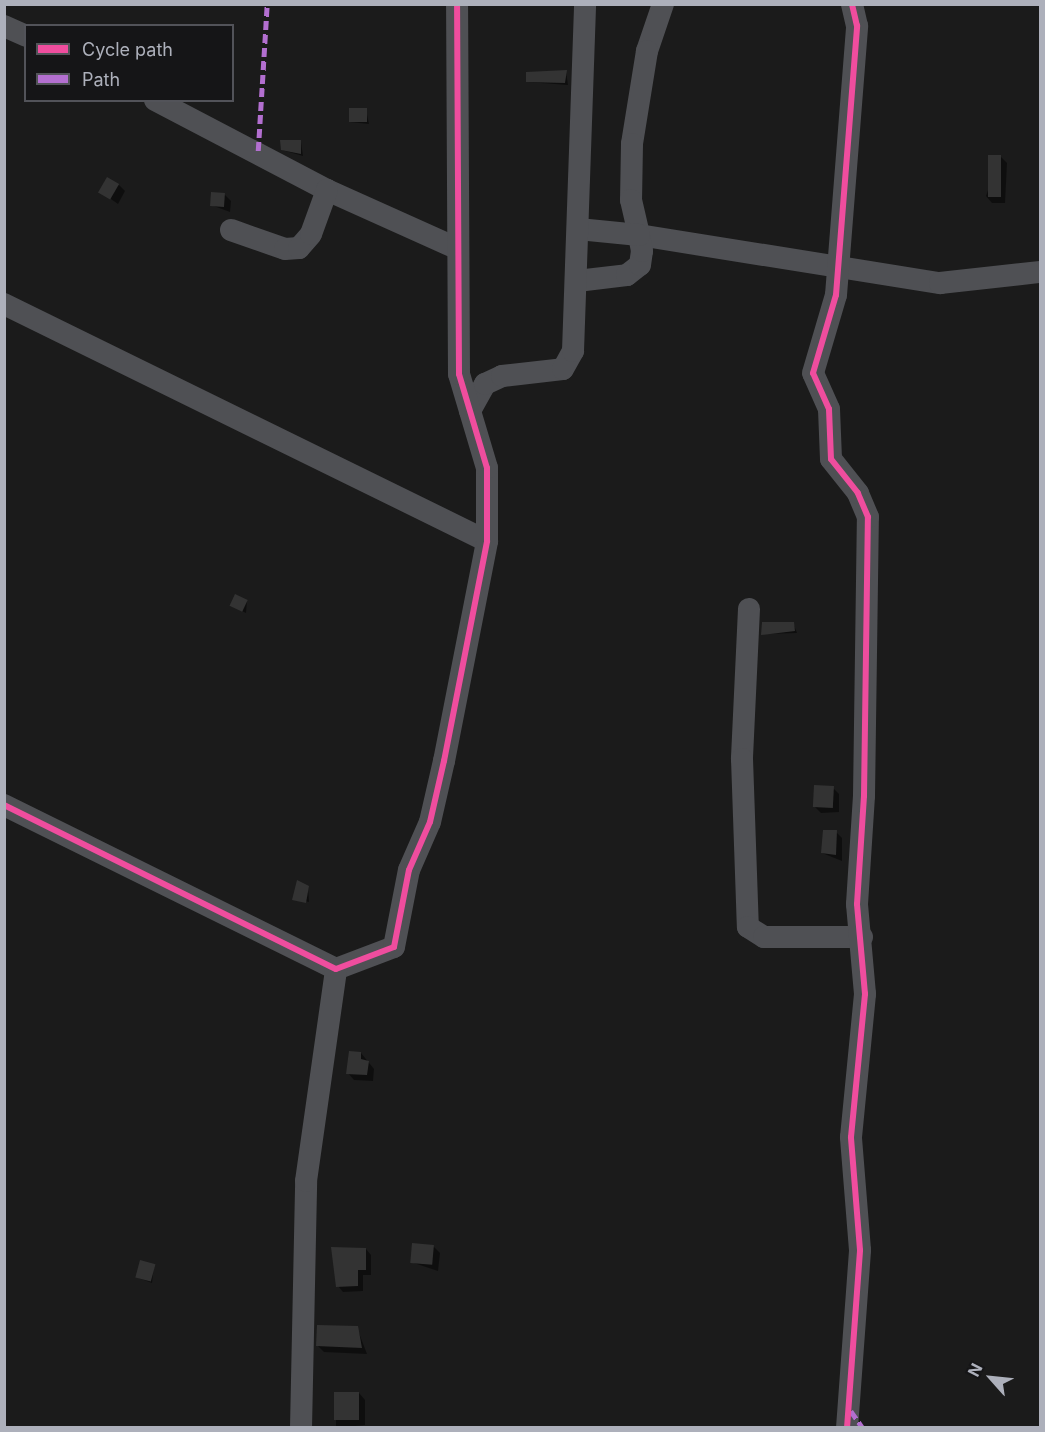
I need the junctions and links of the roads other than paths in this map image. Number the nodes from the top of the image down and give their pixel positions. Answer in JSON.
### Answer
{"nodes":[{"id":1,"x":457,"y":4,"type":"edge"},
{"id":2,"x":585,"y":4,"type":"edge"},
{"id":3,"x":663,"y":4,"type":"edge"},
{"id":4,"x":852,"y":4,"type":"edge"},
{"id":5,"x":4,"y":26,"type":"edge"},
{"id":6,"x":24,"y":35,"type":"edge"},
{"id":7,"x":159,"y":102,"type":"edge"},
{"id":8,"x":327,"y":190,"type":"junction"},
{"id":9,"x":578,"y":229,"type":"junction"},
{"id":10,"x":231,"y":230,"type":"dead end"},
{"id":11,"x":639,"y":235,"type":"junction"},
{"id":12,"x":684,"y":245,"type":"junction"},
{"id":13,"x":456,"y":248,"type":"junction"},
{"id":14,"x":640,"y":266,"type":"junction"},
{"id":15,"x":839,"y":267,"type":"junction"},
{"id":16,"x":1041,"y":272,"type":"edge"},
{"id":17,"x":577,"y":281,"type":"junction"},
{"id":18,"x":4,"y":304,"type":"edge"},
{"id":19,"x":459,"y":374,"type":"junction"},
{"id":20,"x":484,"y":384,"type":"junction"},
{"id":21,"x":470,"y":411,"type":"junction"},
{"id":22,"x":487,"y":541,"type":"junction"},
{"id":23,"x":749,"y":609,"type":"dead end"},
{"id":24,"x":4,"y":805,"type":"edge"},
{"id":25,"x":862,"y":937,"type":"junction"},
{"id":26,"x":336,"y":969,"type":"junction"},
{"id":27,"x":301,"y":1428,"type":"edge"},
{"id":28,"x":847,"y":1428,"type":"edge"}],
"edges":[{"from":1,"to":13,"type":"street"},
{"from":2,"to":9,"type":"street"},
{"from":3,"to":11,"type":"street"},
{"from":4,"to":15,"type":"street"},
{"from":5,"to":6,"type":"street"},
{"from":7,"to":8,"type":"street"},
{"from":8,"to":10,"type":"street"},
{"from":8,"to":13,"type":"street"},
{"from":9,"to":11,"type":"street"},
{"from":9,"to":17,"type":"street"},
{"from":11,"to":12,"type":"street"},
{"from":11,"to":14,"type":"street"},
{"from":12,"to":14,"type":"street"},
{"from":12,"to":15,"type":"street"},
{"from":13,"to":19,"type":"street"},
{"from":14,"to":17,"type":"street"},
{"from":15,"to":16,"type":"street"},
{"from":15,"to":25,"type":"street"},
{"from":17,"to":20,"type":"street"},
{"from":18,"to":22,"type":"street"},
{"from":19,"to":20,"type":"street"},
{"from":19,"to":21,"type":"street"},
{"from":20,"to":21,"type":"street"},
{"from":21,"to":22,"type":"street"},
{"from":22,"to":26,"type":"street"},
{"from":23,"to":25,"type":"street"},
{"from":24,"to":26,"type":"street"},
{"from":25,"to":28,"type":"street"},
{"from":26,"to":27,"type":"street"}]}
